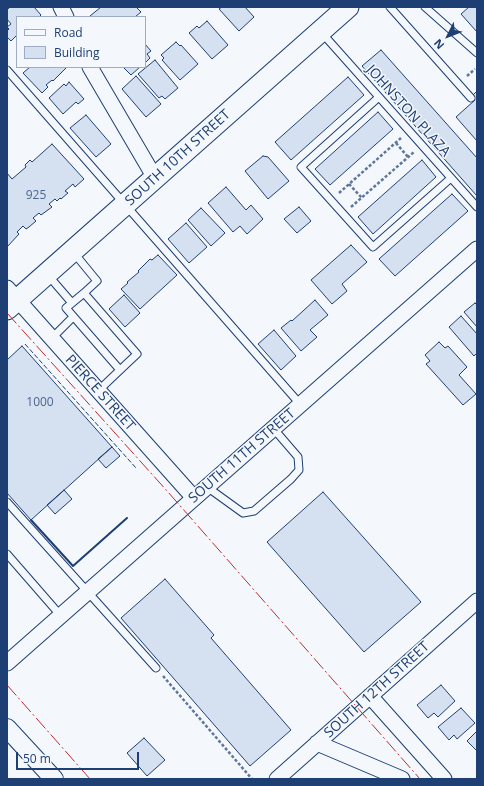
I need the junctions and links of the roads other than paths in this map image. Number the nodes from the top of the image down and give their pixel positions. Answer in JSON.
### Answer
{"nodes":[{"id":1,"x":61,"y":7,"type":"edge"},
{"id":2,"x":348,"y":7,"type":"edge"},
{"id":3,"x":390,"y":7,"type":"edge"},
{"id":4,"x":425,"y":7,"type":"edge"},
{"id":5,"x":66,"y":16,"type":"edge"},
{"id":6,"x":320,"y":32,"type":"junction"},
{"id":7,"x":477,"y":53,"type":"edge"},
{"id":8,"x":91,"y":68,"type":"edge"},
{"id":9,"x":7,"y":70,"type":"edge"},
{"id":10,"x":379,"y":98,"type":"junction"},
{"id":11,"x":471,"y":98,"type":"dead end"},
{"id":12,"x":155,"y":178,"type":"junction"},
{"id":13,"x":451,"y":178,"type":"junction"},
{"id":14,"x":125,"y":205,"type":"junction"},
{"id":15,"x":477,"y":207,"type":"edge"},
{"id":16,"x":477,"y":249,"type":"edge"},
{"id":17,"x":73,"y":251,"type":"junction"},
{"id":18,"x":47,"y":274,"type":"junction"},
{"id":19,"x":84,"y":293,"type":"junction"},
{"id":20,"x":10,"y":299,"type":"edge"},
{"id":21,"x":72,"y":303,"type":"junction"},
{"id":22,"x":73,"y":317,"type":"junction"},
{"id":23,"x":51,"y":339,"type":"junction"},
{"id":24,"x":120,"y":370,"type":"junction"},
{"id":25,"x":98,"y":391,"type":"junction"},
{"id":26,"x":300,"y":404,"type":"junction"},
{"id":27,"x":273,"y":428,"type":"junction"},
{"id":28,"x":206,"y":487,"type":"junction"},
{"id":29,"x":194,"y":498,"type":"junction"},
{"id":30,"x":7,"y":502,"type":"edge"},
{"id":31,"x":7,"y":554,"type":"edge"},
{"id":32,"x":87,"y":592,"type":"junction"},
{"id":33,"x":477,"y":601,"type":"edge"},
{"id":34,"x":61,"y":616,"type":"junction"},
{"id":35,"x":7,"y":663,"type":"edge"},
{"id":36,"x":156,"y":668,"type":"road end"},
{"id":37,"x":370,"y":696,"type":"junction"},
{"id":38,"x":7,"y":728,"type":"edge"},
{"id":39,"x":317,"y":743,"type":"junction"},
{"id":40,"x":54,"y":779,"type":"edge"},
{"id":41,"x":276,"y":779,"type":"edge"},
{"id":42,"x":402,"y":779,"type":"edge"},
{"id":43,"x":444,"y":779,"type":"edge"}],
"edges":[{"from":1,"to":5,"type":"street"},
{"from":2,"to":6,"type":"main road","name":"SOUTH 10TH STREET"},
{"from":3,"to":11,"type":"lane"},
{"from":4,"to":7,"type":"lane"},
{"from":6,"to":10,"type":"lane","name":"JOHNSTON PLAZA"},
{"from":6,"to":12,"type":"main road","name":"SOUTH 10TH STREET"},
{"from":8,"to":12,"type":"street"},
{"from":9,"to":14,"type":"lane"},
{"from":10,"to":13,"type":"lane","name":"JOHNSTON PLAZA"},
{"from":10,"to":13,"type":"lane"},
{"from":12,"to":14,"type":"main road","name":"SOUTH 10TH STREET"},
{"from":13,"to":15,"type":"lane","name":"JOHNSTON PLAZA"},
{"from":14,"to":17,"type":"main road","name":"SOUTH 10TH STREET"},
{"from":14,"to":26,"type":"lane"},
{"from":16,"to":26,"type":"street","name":"SOUTH 11TH STREET"},
{"from":17,"to":18,"type":"main road","name":"SOUTH 10TH STREET"},
{"from":17,"to":19,"type":"lane"},
{"from":18,"to":20,"type":"main road","name":"SOUTH 10TH STREET"},
{"from":18,"to":21,"type":"lane"},
{"from":19,"to":21,"type":"lane"},
{"from":19,"to":24,"type":"lane"},
{"from":20,"to":23,"type":"street","name":"PIERCE STREET"},
{"from":21,"to":22,"type":"lane"},
{"from":22,"to":23,"type":"lane"},
{"from":22,"to":24,"type":"lane"},
{"from":23,"to":25,"type":"street","name":"PIERCE STREET"},
{"from":24,"to":25,"type":"lane"},
{"from":25,"to":29,"type":"street","name":"PIERCE STREET"},
{"from":26,"to":27,"type":"street","name":"SOUTH 11TH STREET"},
{"from":27,"to":28,"type":"street","name":"SOUTH 11TH STREET"},
{"from":27,"to":28,"type":"lane"},
{"from":28,"to":29,"type":"street","name":"SOUTH 11TH STREET"},
{"from":29,"to":32,"type":"street","name":"SOUTH 11TH STREET"},
{"from":30,"to":32,"type":"lane"},
{"from":31,"to":34,"type":"lane"},
{"from":32,"to":34,"type":"street","name":"SOUTH 11TH STREET"},
{"from":32,"to":36,"type":"lane"},
{"from":33,"to":37,"type":"street","name":"SOUTH 12TH STREET"},
{"from":34,"to":35,"type":"street","name":"SOUTH 11TH STREET"},
{"from":37,"to":39,"type":"street","name":"SOUTH 12TH STREET"},
{"from":37,"to":43,"type":"street"},
{"from":38,"to":40,"type":"street"},
{"from":39,"to":41,"type":"street","name":"SOUTH 12TH STREET"},
{"from":39,"to":42,"type":"street"}]}
